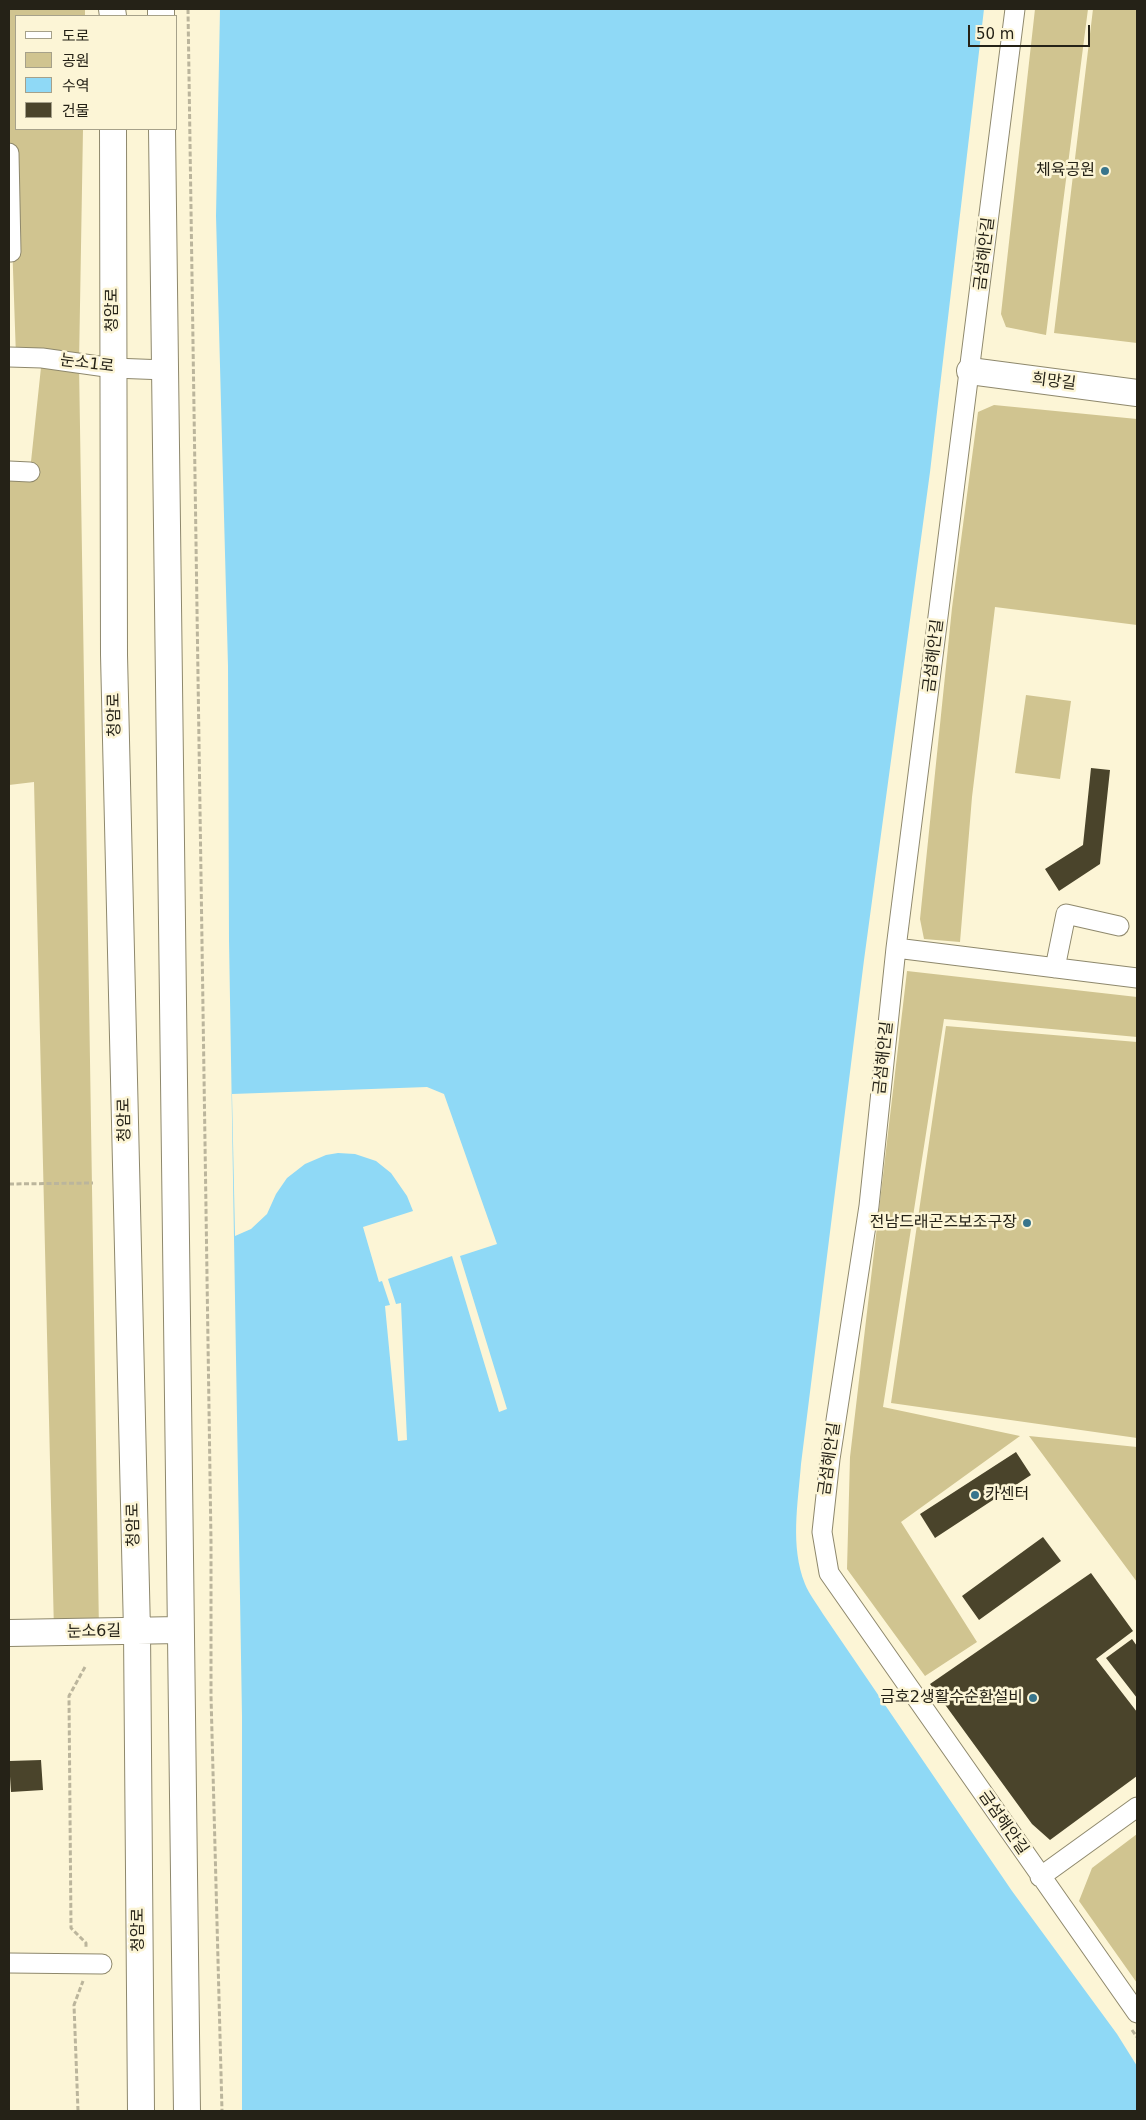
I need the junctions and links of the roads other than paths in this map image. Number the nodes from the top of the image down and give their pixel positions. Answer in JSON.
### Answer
{"nodes":[{"id":1,"x":1015,"y":9,"type":"edge"},
{"id":2,"x":113,"y":130,"type":"edge"},
{"id":3,"x":162,"y":130,"type":"edge"},
{"id":4,"x":9,"y":153,"type":"edge"},
{"id":5,"x":9,"y":252,"type":"edge"},
{"id":6,"x":9,"y":357,"type":"edge"},
{"id":7,"x":113,"y":368,"type":"junction"},
{"id":8,"x":166,"y":370,"type":"junction"},
{"id":9,"x":970,"y":371,"type":"junction"},
{"id":10,"x":1137,"y":393,"type":"edge"},
{"id":11,"x":9,"y":472,"type":"edge"},
{"id":12,"x":30,"y":472,"type":"dead end"},
{"id":13,"x":1119,"y":926,"type":"dead end"},
{"id":14,"x":896,"y":948,"type":"junction"},
{"id":15,"x":1055,"y":968,"type":"junction"},
{"id":16,"x":1137,"y":978,"type":"edge"},
{"id":17,"x":180,"y":1630,"type":"junction"},
{"id":18,"x":137,"y":1631,"type":"junction"},
{"id":19,"x":9,"y":1633,"type":"edge"},
{"id":20,"x":1137,"y":1807,"type":"edge"},
{"id":21,"x":1040,"y":1877,"type":"junction"},
{"id":22,"x":9,"y":1963,"type":"edge"},
{"id":23,"x":94,"y":1964,"type":"road end"},
{"id":24,"x":1137,"y":2013,"type":"edge"},
{"id":25,"x":141,"y":2111,"type":"edge"},
{"id":26,"x":187,"y":2111,"type":"edge"}],
"edges":[{"from":1,"to":9,"type":"street","name":"금섬해안길"},
{"from":2,"to":7,"type":"main road","name":"청암로"},
{"from":3,"to":8,"type":"main road"},
{"from":4,"to":5,"type":"street"},
{"from":6,"to":7,"type":"street","name":"눈소1로"},
{"from":7,"to":8,"type":"street","name":"눈소1로"},
{"from":7,"to":18,"type":"main road","name":"청암로"},
{"from":8,"to":17,"type":"main road"},
{"from":9,"to":10,"type":"main road","name":"희망길"},
{"from":9,"to":14,"type":"street","name":"금섬해안길"},
{"from":11,"to":12,"type":"street"},
{"from":13,"to":15,"type":"street"},
{"from":14,"to":15,"type":"street"},
{"from":14,"to":21,"type":"street","name":"금섬해안길"},
{"from":15,"to":16,"type":"street"},
{"from":17,"to":18,"type":"main road","name":"눈소6길"},
{"from":17,"to":26,"type":"main road"},
{"from":18,"to":19,"type":"main road","name":"눈소6길"},
{"from":18,"to":25,"type":"main road","name":"청암로"},
{"from":20,"to":21,"type":"street"},
{"from":21,"to":24,"type":"street","name":"금섬해안길"},
{"from":22,"to":23,"type":"street"}]}
